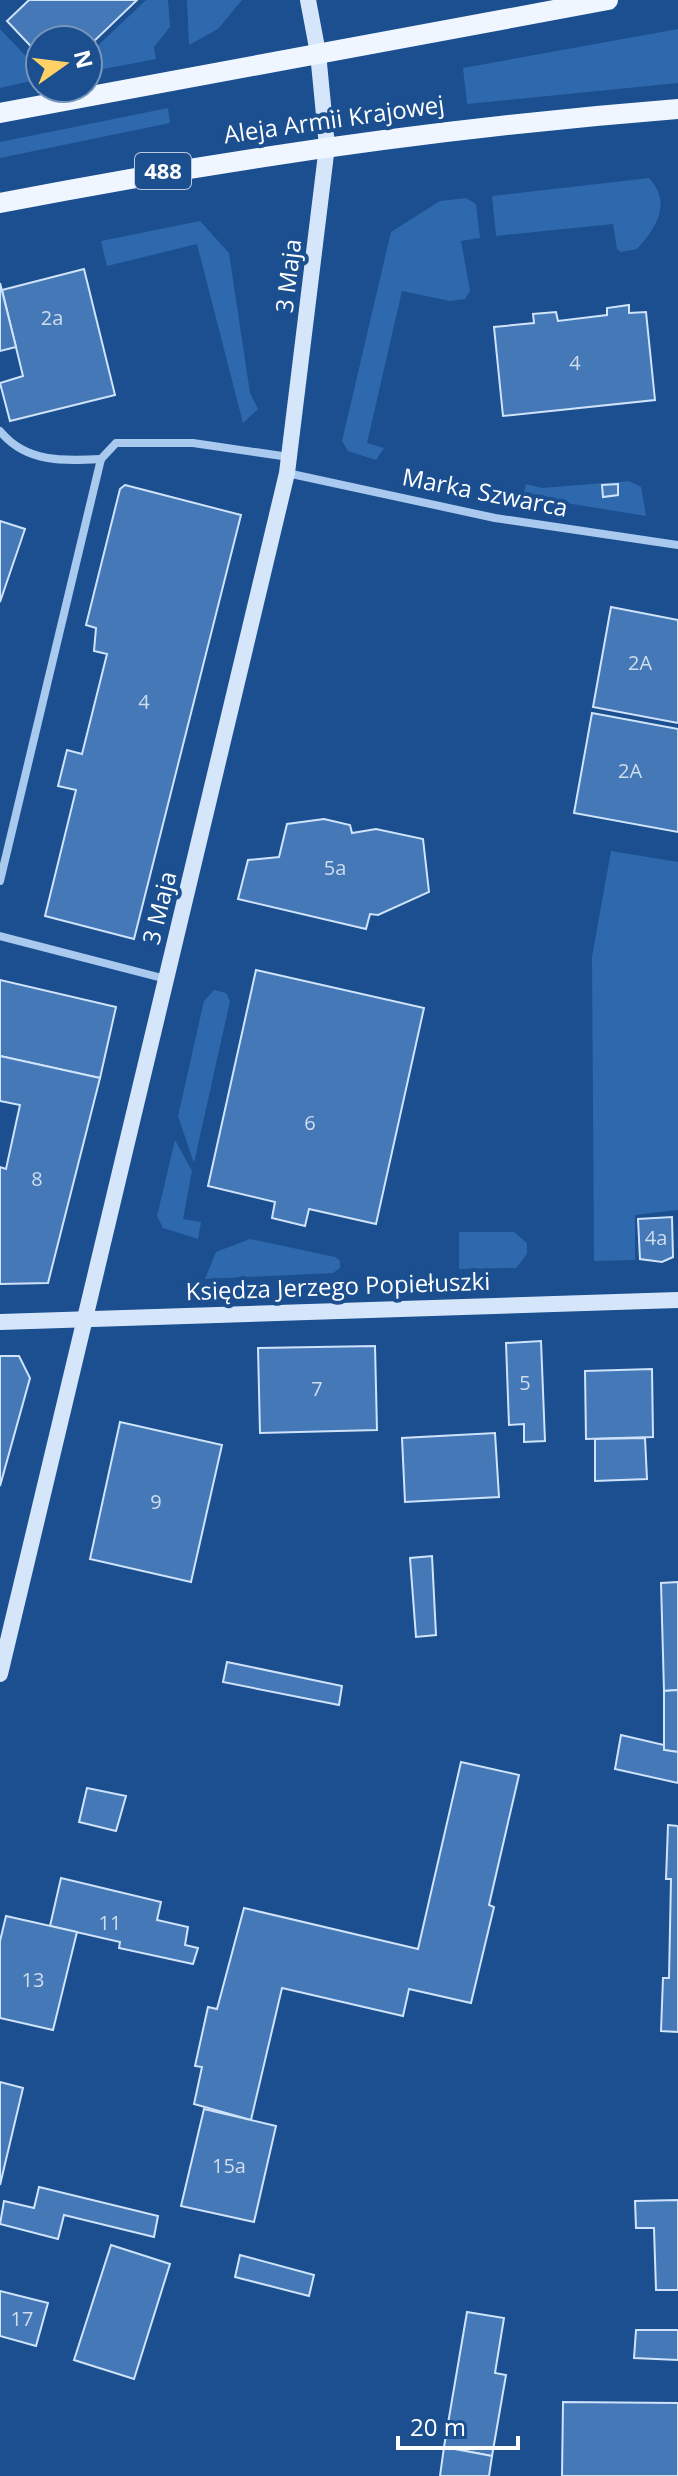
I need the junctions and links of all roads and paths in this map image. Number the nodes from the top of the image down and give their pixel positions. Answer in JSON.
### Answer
{"nodes":[{"id":1,"x":308,"y":0,"type":"edge"},
{"id":2,"x":608,"y":0,"type":"edge"},
{"id":3,"x":318,"y":53,"type":"junction"},
{"id":4,"x":678,"y":109,"type":"edge"},
{"id":5,"x":0,"y":113,"type":"edge"},
{"id":6,"x":327,"y":146,"type":"junction"},
{"id":7,"x":0,"y":203,"type":"edge"},
{"id":8,"x":0,"y":431,"type":"edge"},
{"id":9,"x":101,"y":459,"type":"junction"},
{"id":10,"x":288,"y":465,"type":"junction"},
{"id":11,"x":678,"y":545,"type":"edge"},
{"id":12,"x":0,"y":881,"type":"edge"},
{"id":13,"x":0,"y":936,"type":"edge"},
{"id":14,"x":167,"y":979,"type":"junction"},
{"id":15,"x":678,"y":1300,"type":"edge"},
{"id":16,"x":83,"y":1319,"type":"junction"},
{"id":17,"x":0,"y":1322,"type":"edge"},
{"id":18,"x":0,"y":1674,"type":"edge"}],
"edges":[{"from":1,"to":3,"type":"main road","name":"3 Maja"},
{"from":2,"to":3,"type":"main road"},
{"from":3,"to":5,"type":"main road"},
{"from":3,"to":6,"type":"main road","name":"3 Maja"},
{"from":4,"to":6,"type":"main road","name":"Aleja Armii Krajowej","number":"488"},
{"from":6,"to":7,"type":"main road","name":"Aleja Armii Krajowej","number":"488"},
{"from":6,"to":10,"type":"main road","name":"3 Maja"},
{"from":8,"to":9,"type":"street"},
{"from":9,"to":10,"type":"street","name":"Marka Szwarca"},
{"from":9,"to":12,"type":"street"},
{"from":10,"to":11,"type":"street","name":"Marka Szwarca"},
{"from":10,"to":14,"type":"main road","name":"3 Maja"},
{"from":13,"to":14,"type":"street"},
{"from":14,"to":16,"type":"main road","name":"3 Maja"},
{"from":15,"to":16,"type":"main road","name":"Księdza Jerzego Popiełuszki"},
{"from":16,"to":17,"type":"main road","name":"Księdza Jerzego Popiełuszki"},
{"from":16,"to":18,"type":"main road","name":"3 Maja"}]}
